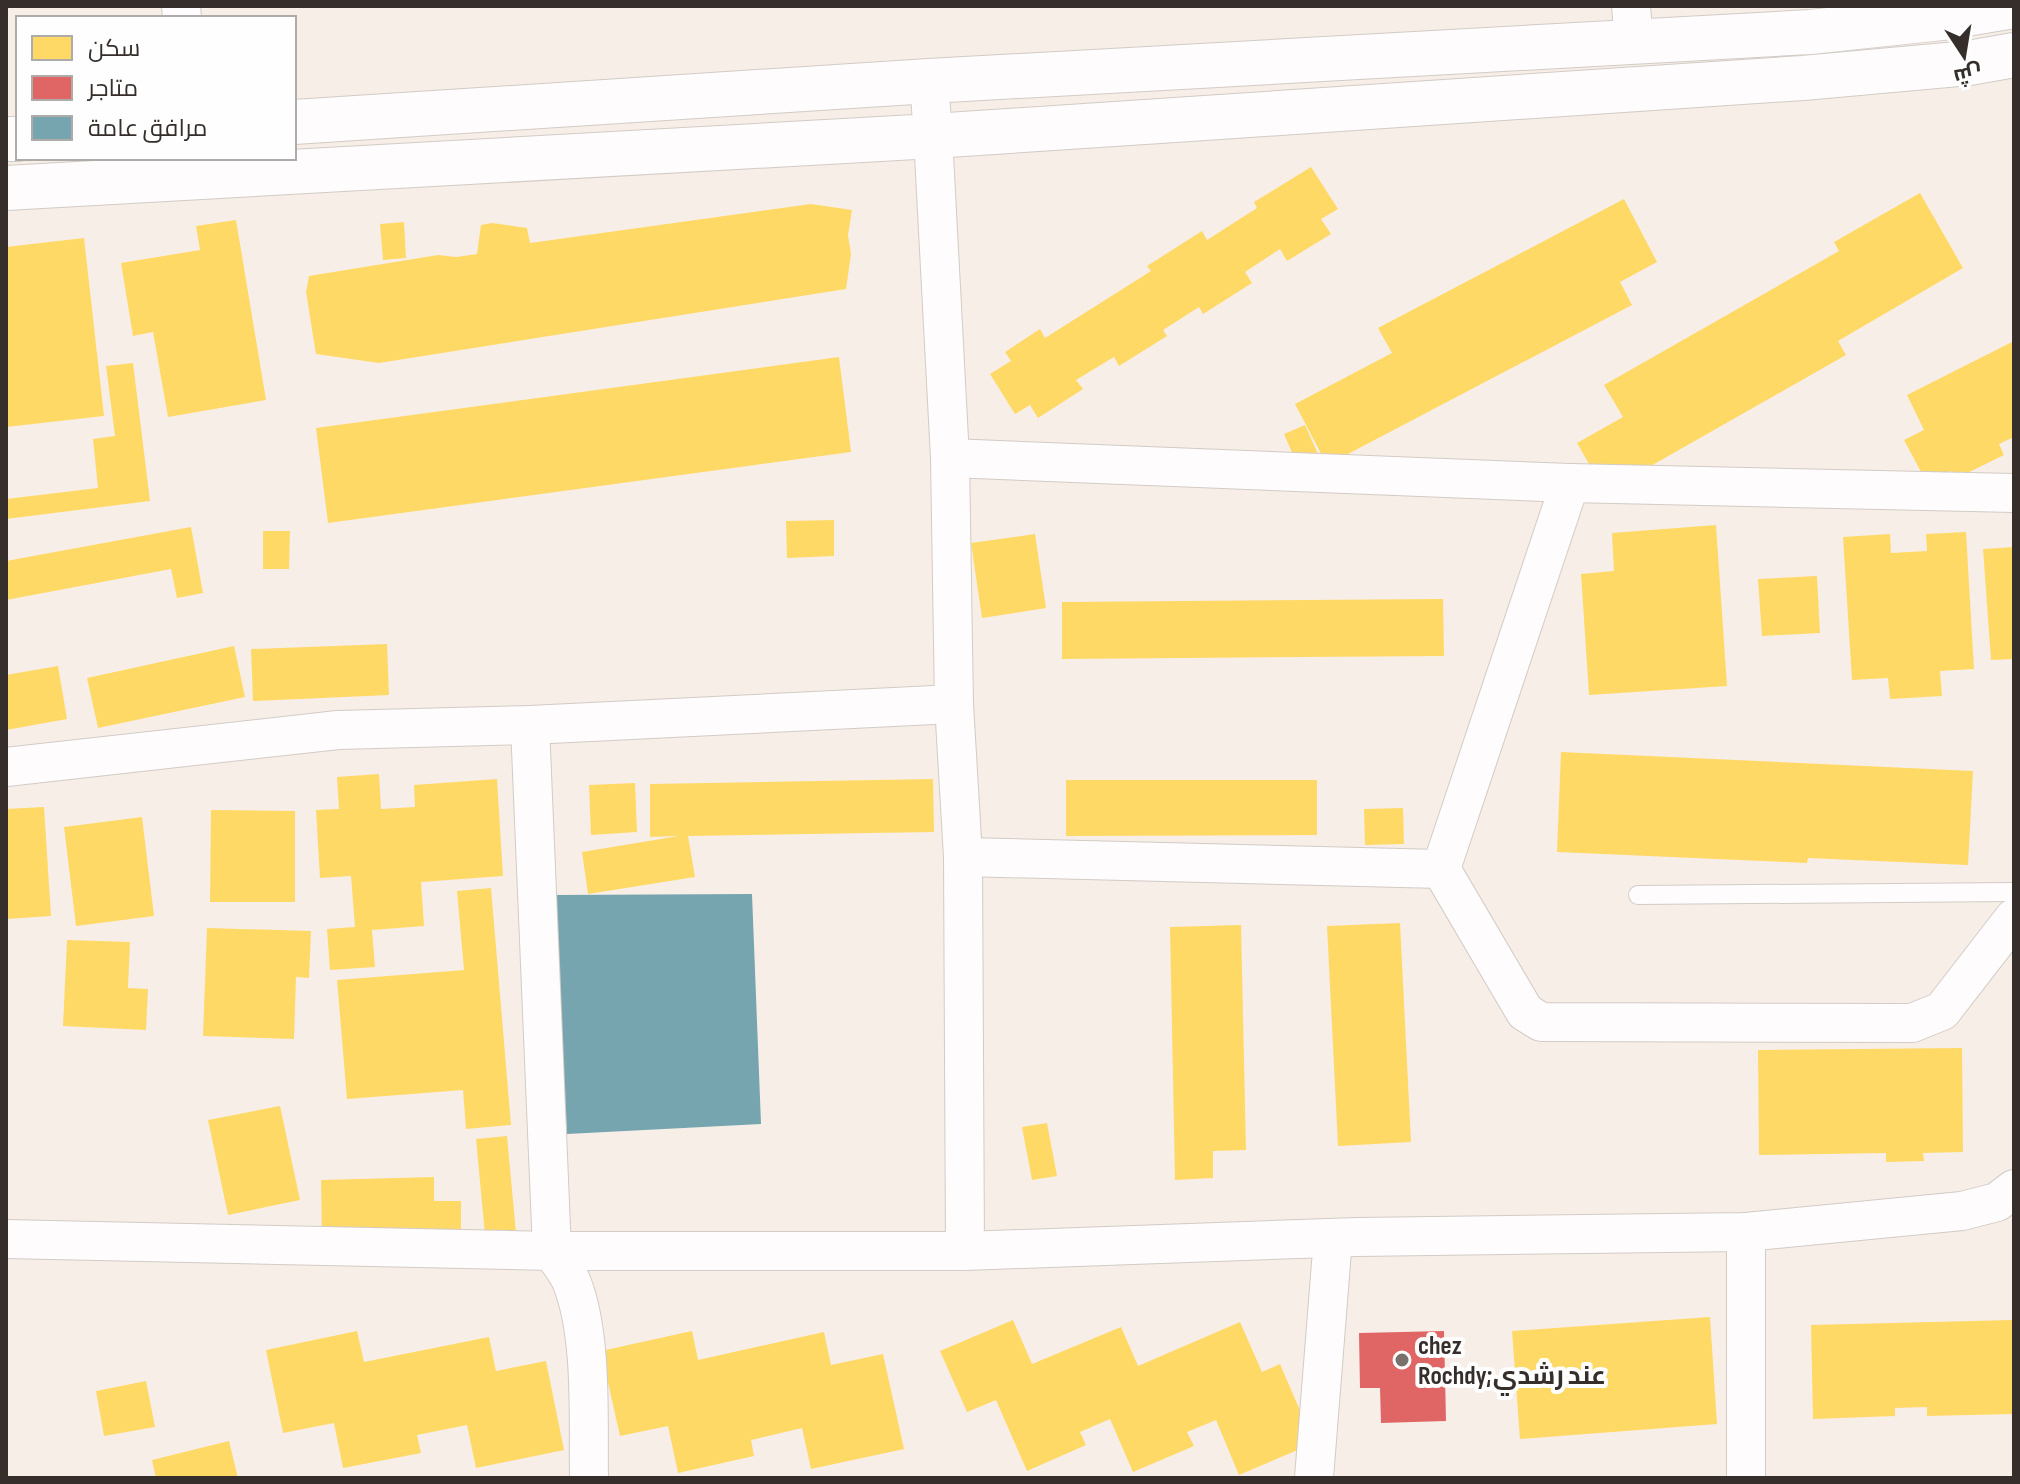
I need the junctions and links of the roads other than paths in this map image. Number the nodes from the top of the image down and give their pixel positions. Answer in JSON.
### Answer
{"nodes":[{"id":1,"x":2014,"y":6,"type":"edge"},
{"id":2,"x":1633,"y":24,"type":"edge"},
{"id":3,"x":2014,"y":55,"type":"edge"},
{"id":4,"x":929,"y":81,"type":"junction"},
{"id":5,"x":296,"y":122,"type":"edge"},
{"id":6,"x":933,"y":136,"type":"junction"},
{"id":7,"x":6,"y":188,"type":"edge"},
{"id":8,"x":950,"y":458,"type":"junction"},
{"id":9,"x":1570,"y":483,"type":"junction"},
{"id":10,"x":2014,"y":493,"type":"edge"},
{"id":11,"x":954,"y":704,"type":"junction"},
{"id":12,"x":530,"y":725,"type":"junction"},
{"id":13,"x":6,"y":767,"type":"edge"},
{"id":14,"x":963,"y":857,"type":"junction"},
{"id":15,"x":1441,"y":869,"type":"junction"},
{"id":16,"x":2014,"y":892,"type":"edge"},
{"id":17,"x":1638,"y":895,"type":"dead end"},
{"id":18,"x":2014,"y":918,"type":"edge"},
{"id":19,"x":2014,"y":1189,"type":"edge"},
{"id":20,"x":1746,"y":1232,"type":"junction"},
{"id":21,"x":1333,"y":1238,"type":"junction"},
{"id":22,"x":6,"y":1239,"type":"edge"},
{"id":23,"x":552,"y":1251,"type":"junction"},
{"id":24,"x":965,"y":1251,"type":"junction"},
{"id":25,"x":589,"y":1478,"type":"edge"},
{"id":26,"x":1314,"y":1478,"type":"edge"},
{"id":27,"x":1746,"y":1478,"type":"edge"}],
"edges":[{"from":1,"to":2,"type":"main road"},
{"from":2,"to":4,"type":"main road"},
{"from":3,"to":6,"type":"main road"},
{"from":4,"to":5,"type":"main road"},
{"from":4,"to":6,"type":"street"},
{"from":6,"to":7,"type":"main road"},
{"from":6,"to":8,"type":"street"},
{"from":8,"to":9,"type":"street"},
{"from":8,"to":11,"type":"street"},
{"from":9,"to":10,"type":"street"},
{"from":9,"to":15,"type":"street"},
{"from":11,"to":12,"type":"street"},
{"from":11,"to":14,"type":"street"},
{"from":12,"to":13,"type":"street"},
{"from":12,"to":23,"type":"street"},
{"from":14,"to":15,"type":"street"},
{"from":14,"to":24,"type":"street"},
{"from":15,"to":18,"type":"street"},
{"from":16,"to":17,"type":"lane"},
{"from":19,"to":20,"type":"street"},
{"from":20,"to":21,"type":"street"},
{"from":20,"to":27,"type":"street"},
{"from":21,"to":24,"type":"street"},
{"from":21,"to":26,"type":"street"},
{"from":22,"to":23,"type":"street"},
{"from":23,"to":24,"type":"street"},
{"from":23,"to":25,"type":"street"}]}
